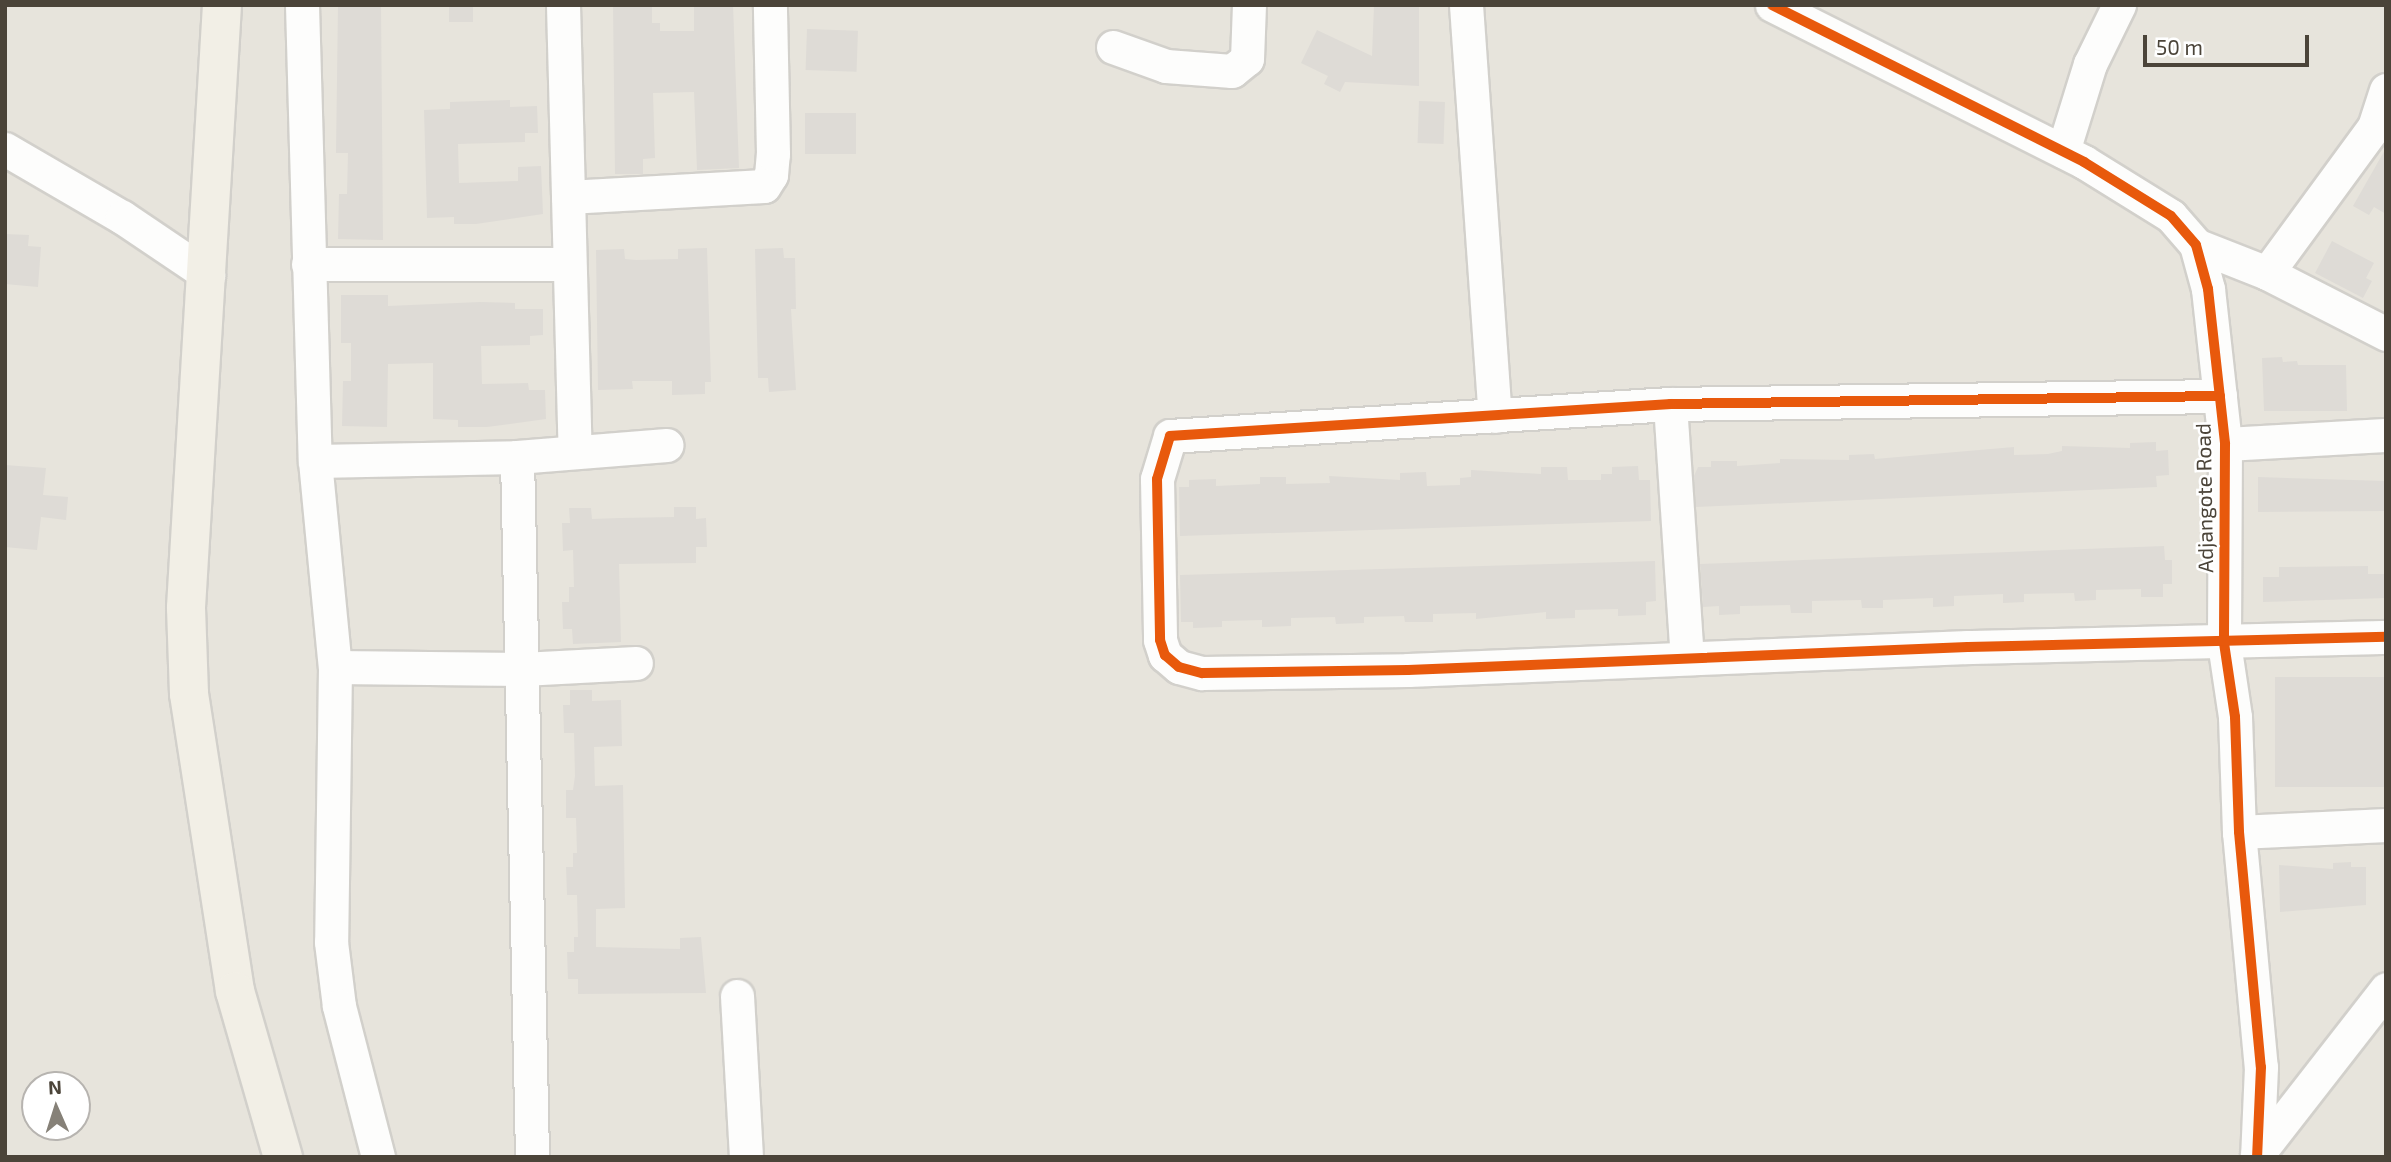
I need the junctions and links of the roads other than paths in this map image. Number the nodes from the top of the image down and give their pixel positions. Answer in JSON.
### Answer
{"nodes":[{"id":1,"x":222,"y":5,"type":"edge"},
{"id":2,"x":302,"y":5,"type":"edge"},
{"id":3,"x":564,"y":5,"type":"edge"},
{"id":4,"x":770,"y":5,"type":"edge"},
{"id":5,"x":1249,"y":5,"type":"edge"},
{"id":6,"x":1466,"y":5,"type":"edge"},
{"id":7,"x":1772,"y":5,"type":"edge"},
{"id":8,"x":2119,"y":5,"type":"edge"},
{"id":9,"x":1113,"y":47,"type":"dead end"},
{"id":10,"x":2386,"y":90,"type":"edge"},
{"id":11,"x":2380,"y":130,"type":"edge"},
{"id":12,"x":5,"y":149,"type":"edge"},
{"id":13,"x":2063,"y":151,"type":"junction"},
{"id":14,"x":568,"y":197,"type":"junction"},
{"id":15,"x":2196,"y":245,"type":"junction"},
{"id":16,"x":308,"y":264,"type":"junction"},
{"id":17,"x":569,"y":264,"type":"junction"},
{"id":18,"x":2267,"y":273,"type":"junction"},
{"id":19,"x":208,"y":275,"type":"junction"},
{"id":20,"x":2386,"y":334,"type":"edge"},
{"id":21,"x":2220,"y":396,"type":"junction"},
{"id":22,"x":1670,"y":404,"type":"junction"},
{"id":23,"x":1495,"y":416,"type":"junction"},
{"id":24,"x":2386,"y":435,"type":"edge"},
{"id":25,"x":2225,"y":444,"type":"junction"},
{"id":26,"x":667,"y":445,"type":"dead end"},
{"id":27,"x":575,"y":451,"type":"junction"},
{"id":28,"x":517,"y":457,"type":"junction"},
{"id":29,"x":315,"y":461,"type":"junction"},
{"id":30,"x":2386,"y":637,"type":"edge"},
{"id":31,"x":2224,"y":643,"type":"junction"},
{"id":32,"x":1686,"y":657,"type":"junction"},
{"id":33,"x":636,"y":663,"type":"dead end"},
{"id":34,"x":335,"y":667,"type":"junction"},
{"id":35,"x":522,"y":669,"type":"junction"},
{"id":36,"x":2386,"y":825,"type":"edge"},
{"id":37,"x":2239,"y":832,"type":"junction"},
{"id":38,"x":2386,"y":989,"type":"edge"},
{"id":39,"x":737,"y":996,"type":"dead end"},
{"id":40,"x":2257,"y":1156,"type":"edge"},
{"id":41,"x":283,"y":1157,"type":"edge"},
{"id":42,"x":379,"y":1157,"type":"edge"},
{"id":43,"x":532,"y":1157,"type":"edge"},
{"id":44,"x":746,"y":1157,"type":"edge"}],
"edges":[{"from":1,"to":19,"type":"main road"},
{"from":2,"to":16,"type":"street"},
{"from":3,"to":14,"type":"street"},
{"from":4,"to":14,"type":"street"},
{"from":5,"to":9,"type":"street"},
{"from":6,"to":23,"type":"street"},
{"from":7,"to":13,"type":"street","name":"Adjangote Road"},
{"from":8,"to":13,"type":"street"},
{"from":10,"to":11,"type":"street"},
{"from":11,"to":18,"type":"street"},
{"from":12,"to":19,"type":"street"},
{"from":13,"to":15,"type":"street","name":"Adjangote Road"},
{"from":14,"to":17,"type":"street"},
{"from":15,"to":18,"type":"street"},
{"from":15,"to":21,"type":"street","name":"Adjangote Road"},
{"from":16,"to":17,"type":"street"},
{"from":16,"to":29,"type":"street"},
{"from":17,"to":27,"type":"street"},
{"from":18,"to":20,"type":"street"},
{"from":19,"to":41,"type":"main road"},
{"from":21,"to":22,"type":"street"},
{"from":21,"to":25,"type":"street","name":"Adjangote Road"},
{"from":22,"to":23,"type":"street"},
{"from":22,"to":32,"type":"street"},
{"from":23,"to":32,"type":"street"},
{"from":24,"to":25,"type":"street"},
{"from":25,"to":31,"type":"street","name":"Adjangote Road"},
{"from":26,"to":27,"type":"street"},
{"from":27,"to":28,"type":"street"},
{"from":28,"to":29,"type":"street"},
{"from":28,"to":35,"type":"street"},
{"from":29,"to":34,"type":"street"},
{"from":30,"to":31,"type":"street"},
{"from":31,"to":32,"type":"street"},
{"from":31,"to":37,"type":"street","name":"Adjangote Road"},
{"from":33,"to":35,"type":"street"},
{"from":34,"to":35,"type":"street"},
{"from":34,"to":42,"type":"street"},
{"from":35,"to":43,"type":"street"},
{"from":36,"to":37,"type":"street"},
{"from":37,"to":40,"type":"street","name":"Adjangote Road"},
{"from":38,"to":40,"type":"street"},
{"from":39,"to":44,"type":"street"}]}
